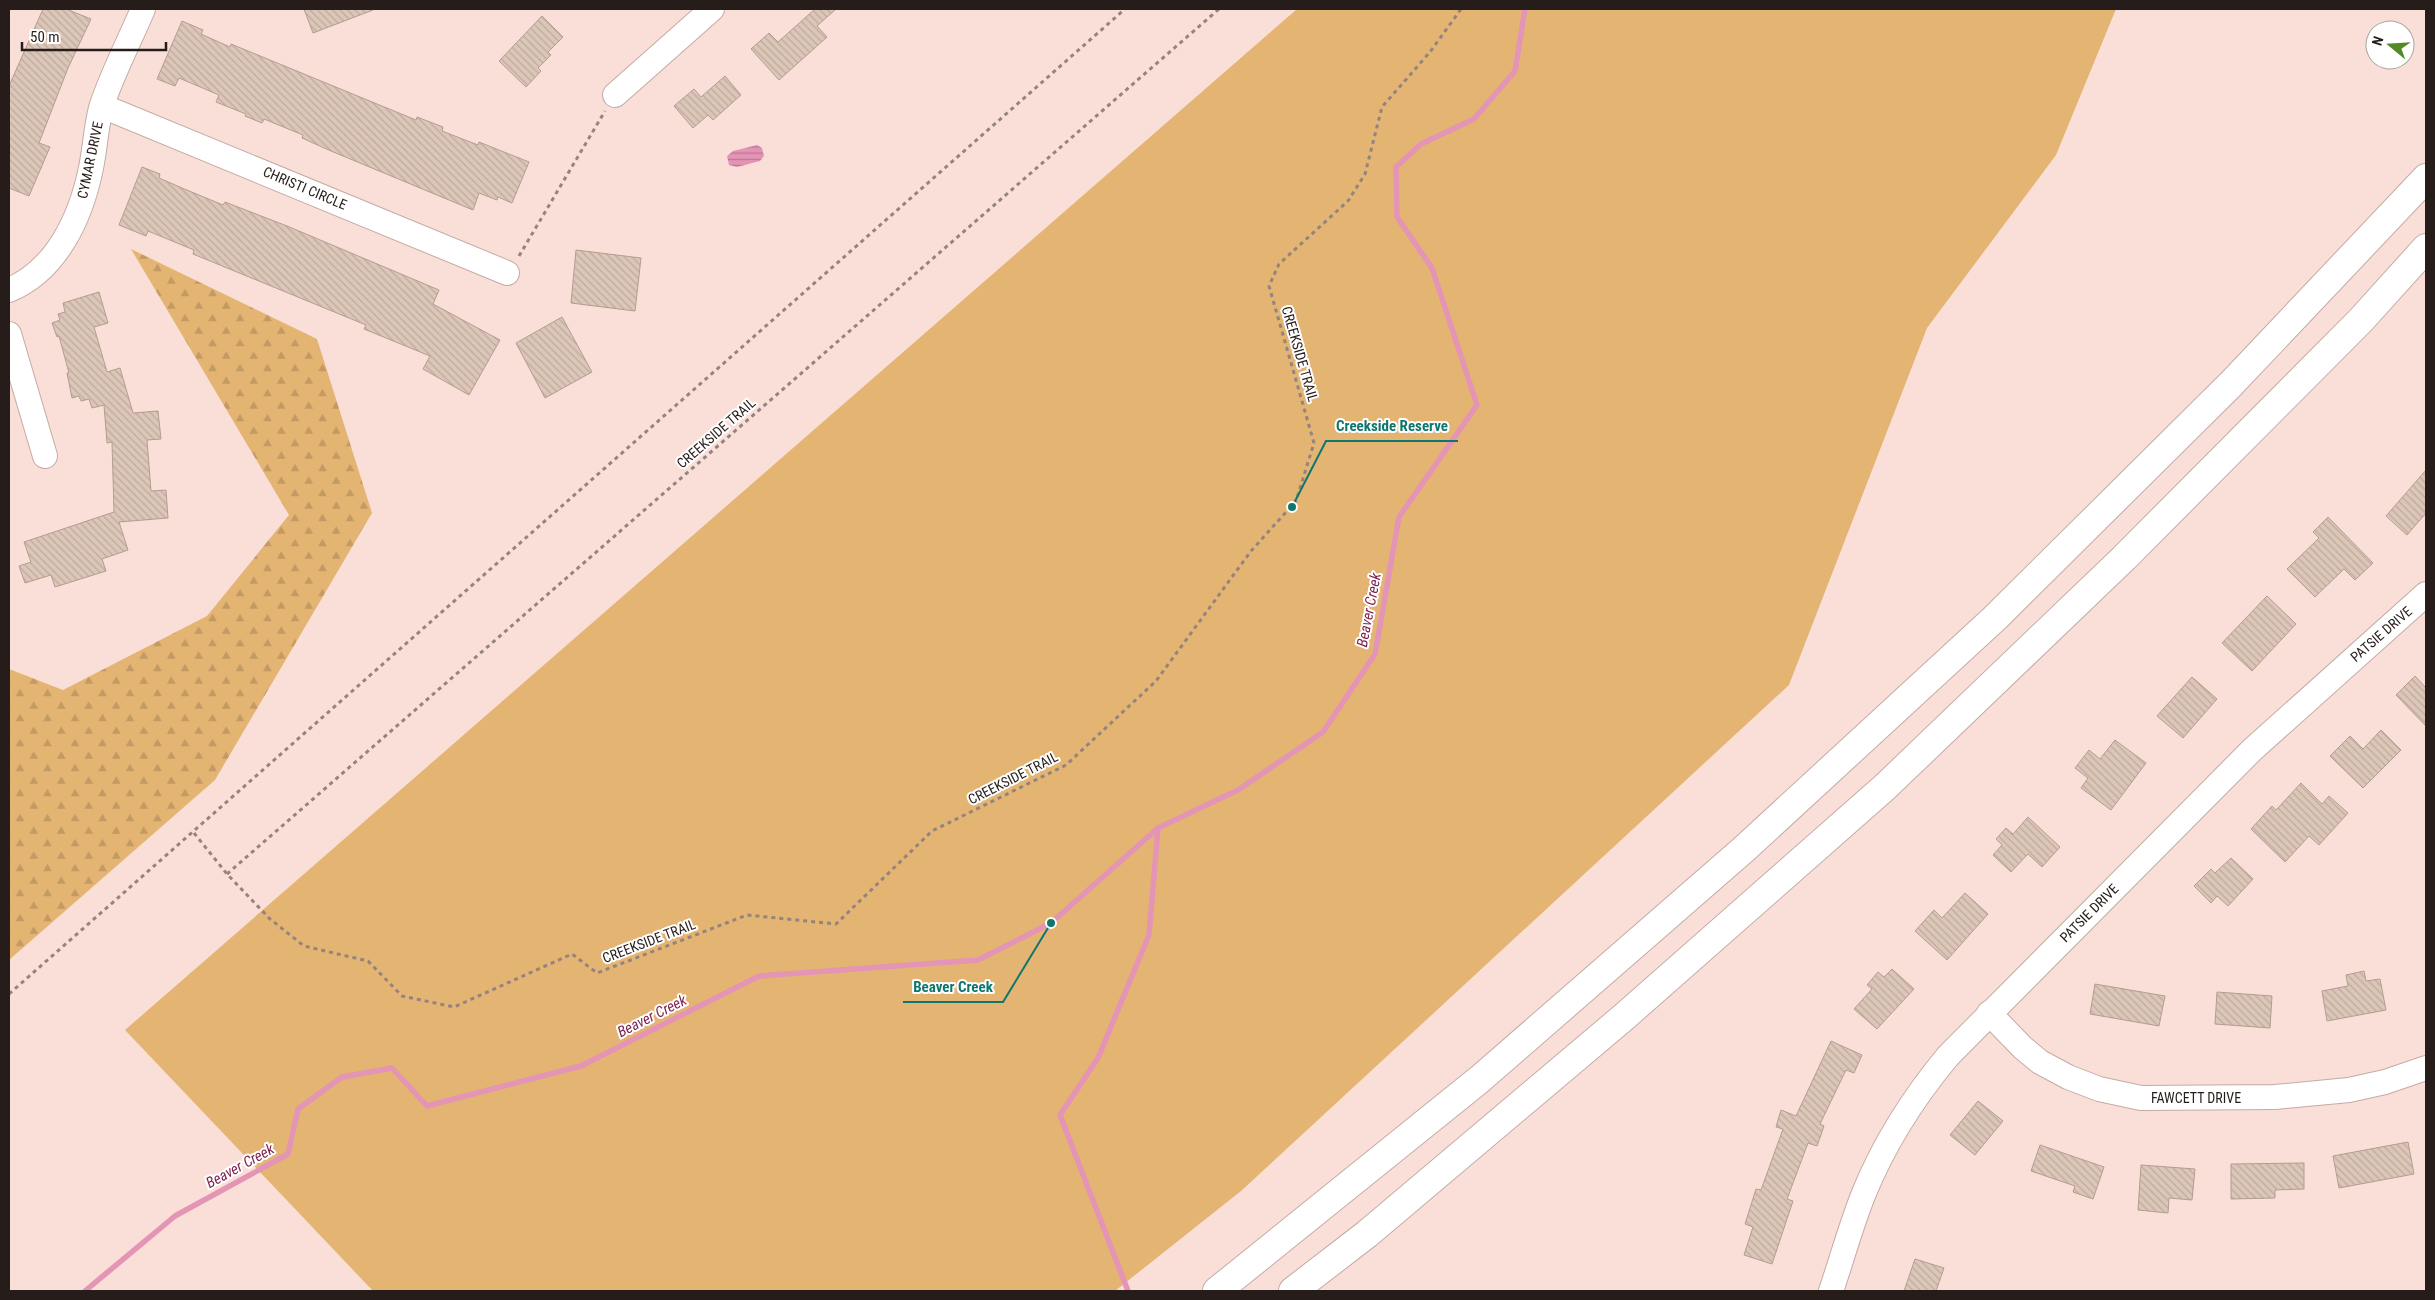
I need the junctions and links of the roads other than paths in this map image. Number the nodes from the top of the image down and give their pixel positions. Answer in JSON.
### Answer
{"nodes":[{"id":1,"x":143,"y":9,"type":"edge"},
{"id":2,"x":712,"y":9,"type":"edge"},
{"id":3,"x":615,"y":95,"type":"road end"},
{"id":4,"x":102,"y":106,"type":"junction"},
{"id":5,"x":2426,"y":178,"type":"edge"},
{"id":6,"x":2426,"y":248,"type":"edge"},
{"id":7,"x":507,"y":273,"type":"road end"},
{"id":8,"x":9,"y":290,"type":"edge"},
{"id":9,"x":9,"y":334,"type":"edge"},
{"id":10,"x":45,"y":456,"type":"dead end"},
{"id":11,"x":2426,"y":594,"type":"edge"},
{"id":12,"x":1989,"y":1013,"type":"junction"},
{"id":13,"x":2426,"y":1068,"type":"edge"},
{"id":14,"x":1367,"y":1234,"type":"junction"},
{"id":15,"x":1217,"y":1291,"type":"edge"},
{"id":16,"x":1294,"y":1291,"type":"edge"},
{"id":17,"x":1310,"y":1291,"type":"edge"},
{"id":18,"x":1831,"y":1291,"type":"edge"}],
"edges":[{"from":1,"to":4,"type":"street","name":"CYMAR DRIVE"},
{"from":2,"to":3,"type":"street"},
{"from":4,"to":7,"type":"street","name":"CHRISTI CIRCLE"},
{"from":4,"to":8,"type":"street","name":"CYMAR DRIVE"},
{"from":5,"to":15,"type":"highway"},
{"from":6,"to":14,"type":"highway"},
{"from":9,"to":10,"type":"street"},
{"from":11,"to":12,"type":"street","name":"PATSIE DRIVE"},
{"from":12,"to":13,"type":"street","name":"FAWCETT DRIVE"},
{"from":12,"to":18,"type":"street","name":"PATSIE DRIVE"},
{"from":14,"to":16,"type":"highway"},
{"from":14,"to":17,"type":"highway"}]}
